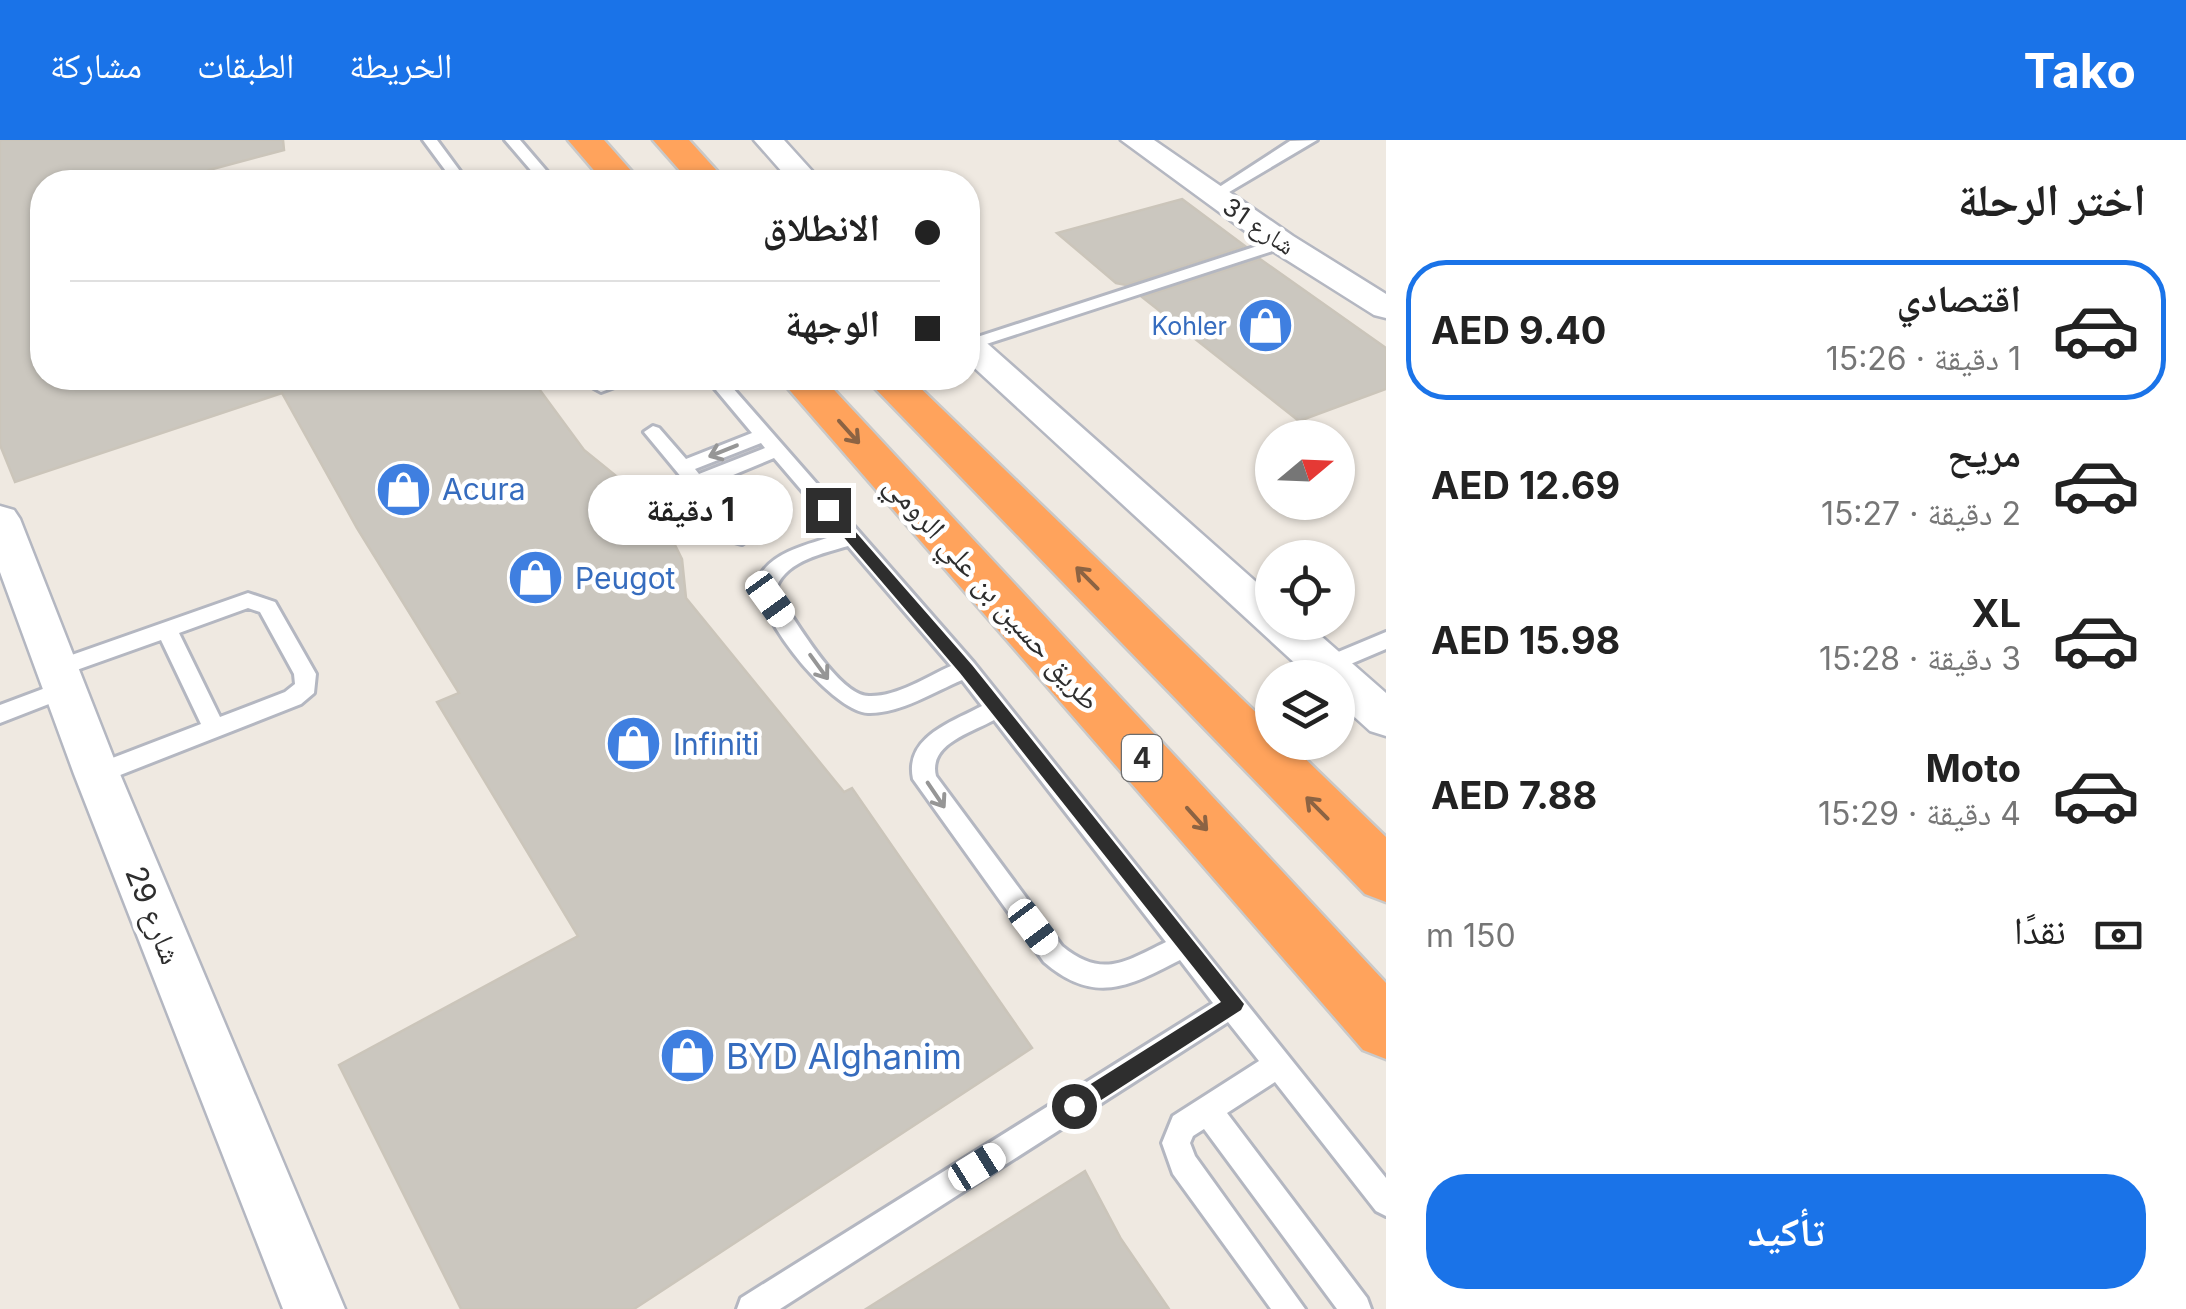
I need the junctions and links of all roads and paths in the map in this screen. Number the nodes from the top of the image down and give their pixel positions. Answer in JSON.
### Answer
{"nodes":[{"id":1,"x":430,"y":140,"type":"edge"},
{"id":2,"x":512,"y":140,"type":"edge"},
{"id":3,"x":584,"y":140,"type":"edge"},
{"id":4,"x":670,"y":140,"type":"edge"},
{"id":5,"x":768,"y":140,"type":"edge"},
{"id":6,"x":1135,"y":140,"type":"edge"},
{"id":7,"x":1310,"y":140,"type":"edge"},
{"id":8,"x":453,"y":170,"type":"edge"},
{"id":9,"x":538,"y":170,"type":"edge"},
{"id":10,"x":613,"y":170,"type":"edge"},
{"id":11,"x":697,"y":170,"type":"edge"},
{"id":12,"x":797,"y":170,"type":"edge"},
{"id":13,"x":1214,"y":195,"type":"junction"},
{"id":14,"x":1282,"y":243,"type":"junction"},
{"id":15,"x":1386,"y":308,"type":"edge"},
{"id":16,"x":980,"y":340,"type":"edge"},
{"id":17,"x":980,"y":355,"type":"edge"},
{"id":18,"x":725,"y":390,"type":"edge"},
{"id":19,"x":811,"y":390,"type":"edge"},
{"id":20,"x":898,"y":390,"type":"edge"},
{"id":21,"x":653,"y":432,"type":"dead end"},
{"id":22,"x":769,"y":443,"type":"junction"},
{"id":23,"x":682,"y":467,"type":"junction"},
{"id":24,"x":696,"y":483,"type":"junction"},
{"id":25,"x":0,"y":519,"type":"edge"},
{"id":26,"x":742,"y":537,"type":"dead end"},
{"id":27,"x":852,"y":537,"type":"junction"},
{"id":28,"x":1255,"y":602,"type":"edge"},
{"id":29,"x":166,"y":629,"type":"junction"},
{"id":30,"x":1298,"y":640,"type":"edge"},
{"id":31,"x":1386,"y":640,"type":"edge"},
{"id":32,"x":1320,"y":660,"type":"edge"},
{"id":33,"x":1341,"y":660,"type":"edge"},
{"id":34,"x":966,"y":669,"type":"junction"},
{"id":35,"x":60,"y":678,"type":"junction"},
{"id":36,"x":1355,"y":692,"type":"edge"},
{"id":37,"x":997,"y":708,"type":"junction"},
{"id":38,"x":0,"y":714,"type":"edge"},
{"id":39,"x":1386,"y":720,"type":"edge"},
{"id":40,"x":214,"y":728,"type":"junction"},
{"id":41,"x":97,"y":774,"type":"junction"},
{"id":42,"x":1386,"y":876,"type":"edge"},
{"id":43,"x":1186,"y":944,"type":"junction"},
{"id":44,"x":1234,"y":1004,"type":"junction"},
{"id":45,"x":1386,"y":1030,"type":"edge"},
{"id":46,"x":1280,"y":1064,"type":"junction"},
{"id":47,"x":1208,"y":1110,"type":"junction"},
{"id":48,"x":1386,"y":1201,"type":"edge"},
{"id":49,"x":314,"y":1309,"type":"edge"},
{"id":50,"x":752,"y":1309,"type":"edge"},
{"id":51,"x":1290,"y":1309,"type":"edge"},
{"id":52,"x":1356,"y":1309,"type":"edge"}],
"edges":[{"from":1,"to":8,"type":"lane"},
{"from":2,"to":9,"type":"lane"},
{"from":3,"to":10,"type":"highway"},
{"from":4,"to":11,"type":"highway"},
{"from":5,"to":12,"type":"street"},
{"from":6,"to":13,"type":"street","name":"شارع 31"},
{"from":7,"to":13,"type":"lane"},
{"from":13,"to":14,"type":"street","name":"شارع 31"},
{"from":14,"to":15,"type":"street","name":"شارع 31"},
{"from":14,"to":16,"type":"lane"},
{"from":17,"to":28,"type":"street"},
{"from":18,"to":22,"type":"lane"},
{"from":19,"to":45,"type":"highway","name":"طريق حسين بن علي الرومي","number":"4","one_way":true},
{"from":42,"to":20,"type":"highway","one_way":true},
{"from":21,"to":23,"type":"lane"},
{"from":22,"to":23,"type":"lane","one_way":true},
{"from":22,"to":24,"type":"lane"},
{"from":22,"to":27,"type":"lane"},
{"from":23,"to":24,"type":"lane"},
{"from":24,"to":26,"type":"lane"},
{"from":25,"to":35,"type":"street","name":"شارع 29"},
{"from":27,"to":34,"type":"lane"},
{"from":27,"to":34,"type":"lane","one_way":true},
{"from":29,"to":35,"type":"lane"},
{"from":29,"to":40,"type":"lane"},
{"from":29,"to":40,"type":"lane"},
{"from":30,"to":32,"type":"street"},
{"from":31,"to":33,"type":"lane"},
{"from":34,"to":37,"type":"lane"},
{"from":35,"to":38,"type":"lane"},
{"from":35,"to":41,"type":"street","name":"شارع 29"},
{"from":36,"to":39,"type":"street"},
{"from":37,"to":43,"type":"lane"},
{"from":37,"to":43,"type":"lane","one_way":true},
{"from":40,"to":41,"type":"lane"},
{"from":41,"to":49,"type":"street","name":"شارع 29"},
{"from":43,"to":44,"type":"lane"},
{"from":44,"to":46,"type":"lane"},
{"from":44,"to":50,"type":"lane"},
{"from":46,"to":47,"type":"lane"},
{"from":46,"to":48,"type":"lane"},
{"from":47,"to":51,"type":"lane"},
{"from":47,"to":52,"type":"lane"}]}
